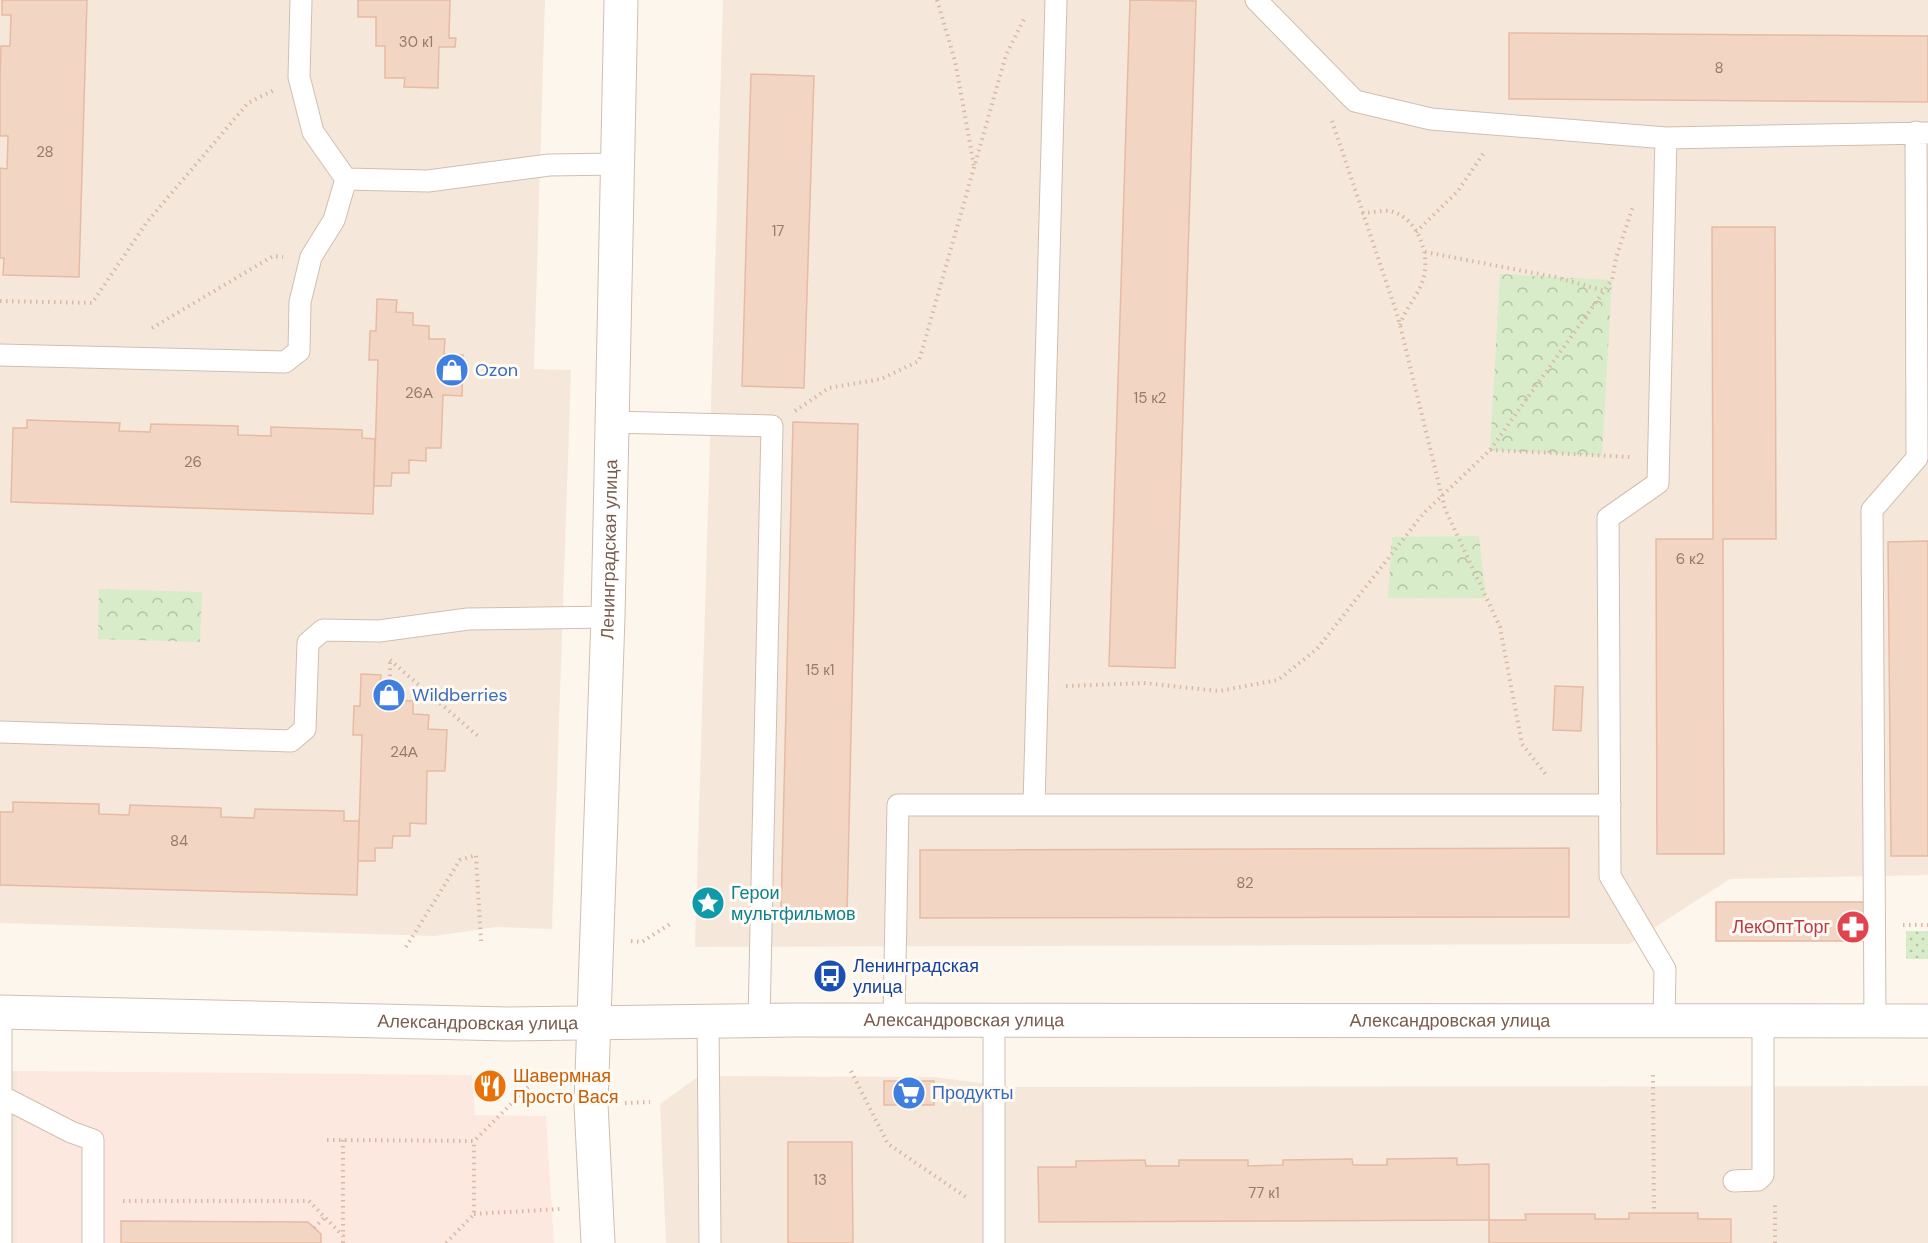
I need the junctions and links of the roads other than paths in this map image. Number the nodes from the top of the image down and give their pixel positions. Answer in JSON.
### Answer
{"nodes":[{"id":1,"x":301,"y":0,"type":"edge"},
{"id":2,"x":621,"y":0,"type":"edge"},
{"id":3,"x":1056,"y":0,"type":"edge"},
{"id":4,"x":1256,"y":0,"type":"edge"},
{"id":5,"x":1922,"y":132,"type":"edge"},
{"id":6,"x":1666,"y":138,"type":"junction"},
{"id":7,"x":616,"y":164,"type":"junction"},
{"id":8,"x":346,"y":179,"type":"junction"},
{"id":9,"x":0,"y":355,"type":"edge"},
{"id":10,"x":610,"y":422,"type":"junction"},
{"id":11,"x":608,"y":617,"type":"junction"},
{"id":12,"x":0,"y":732,"type":"edge"},
{"id":13,"x":1610,"y":804,"type":"junction"},
{"id":14,"x":1034,"y":805,"type":"junction"},
{"id":15,"x":0,"y":1012,"type":"edge"},
{"id":16,"x":759,"y":1020,"type":"junction"},
{"id":17,"x":894,"y":1020,"type":"junction"},
{"id":18,"x":994,"y":1020,"type":"junction"},
{"id":19,"x":1928,"y":1020,"type":"edge"},
{"id":20,"x":708,"y":1021,"type":"junction"},
{"id":21,"x":1665,"y":1021,"type":"junction"},
{"id":22,"x":1875,"y":1021,"type":"junction"},
{"id":23,"x":1763,"y":1022,"type":"junction"},
{"id":24,"x":594,"y":1023,"type":"junction"},
{"id":25,"x":1,"y":1096,"type":"edge"},
{"id":26,"x":1734,"y":1181,"type":"dead end"},
{"id":27,"x":1,"y":1243,"type":"edge"},
{"id":28,"x":93,"y":1243,"type":"edge"},
{"id":29,"x":598,"y":1243,"type":"edge"},
{"id":30,"x":710,"y":1243,"type":"edge"},
{"id":31,"x":994,"y":1243,"type":"edge"}],
"edges":[{"from":1,"to":8,"type":"lane"},
{"from":2,"to":7,"type":"street","name":"Ленинградская улица"},
{"from":3,"to":14,"type":"lane"},
{"from":4,"to":6,"type":"lane"},
{"from":5,"to":6,"type":"lane"},
{"from":5,"to":22,"type":"lane"},
{"from":6,"to":13,"type":"lane"},
{"from":7,"to":8,"type":"lane"},
{"from":7,"to":10,"type":"street","name":"Ленинградская улица"},
{"from":8,"to":9,"type":"lane"},
{"from":10,"to":11,"type":"street","name":"Ленинградская улица"},
{"from":10,"to":16,"type":"lane"},
{"from":11,"to":12,"type":"lane"},
{"from":11,"to":24,"type":"street","name":"Ленинградская улица"},
{"from":13,"to":14,"type":"lane"},
{"from":13,"to":21,"type":"lane"},
{"from":14,"to":17,"type":"lane"},
{"from":15,"to":24,"type":"street","name":"Александровская улица"},
{"from":15,"to":25,"type":"lane"},
{"from":16,"to":17,"type":"street","name":"Александровская улица"},
{"from":16,"to":20,"type":"street","name":"Александровская улица"},
{"from":17,"to":18,"type":"street","name":"Александровская улица"},
{"from":18,"to":21,"type":"street","name":"Александровская улица"},
{"from":18,"to":31,"type":"lane"},
{"from":19,"to":22,"type":"street","name":"Александровская улица"},
{"from":20,"to":24,"type":"street","name":"Александровская улица"},
{"from":20,"to":30,"type":"lane"},
{"from":21,"to":23,"type":"street","name":"Александровская улица"},
{"from":22,"to":23,"type":"street","name":"Александровская улица"},
{"from":23,"to":26,"type":"lane"},
{"from":24,"to":29,"type":"street","name":"Ленинградская улица"},
{"from":25,"to":27,"type":"lane"},
{"from":25,"to":28,"type":"lane"}]}
